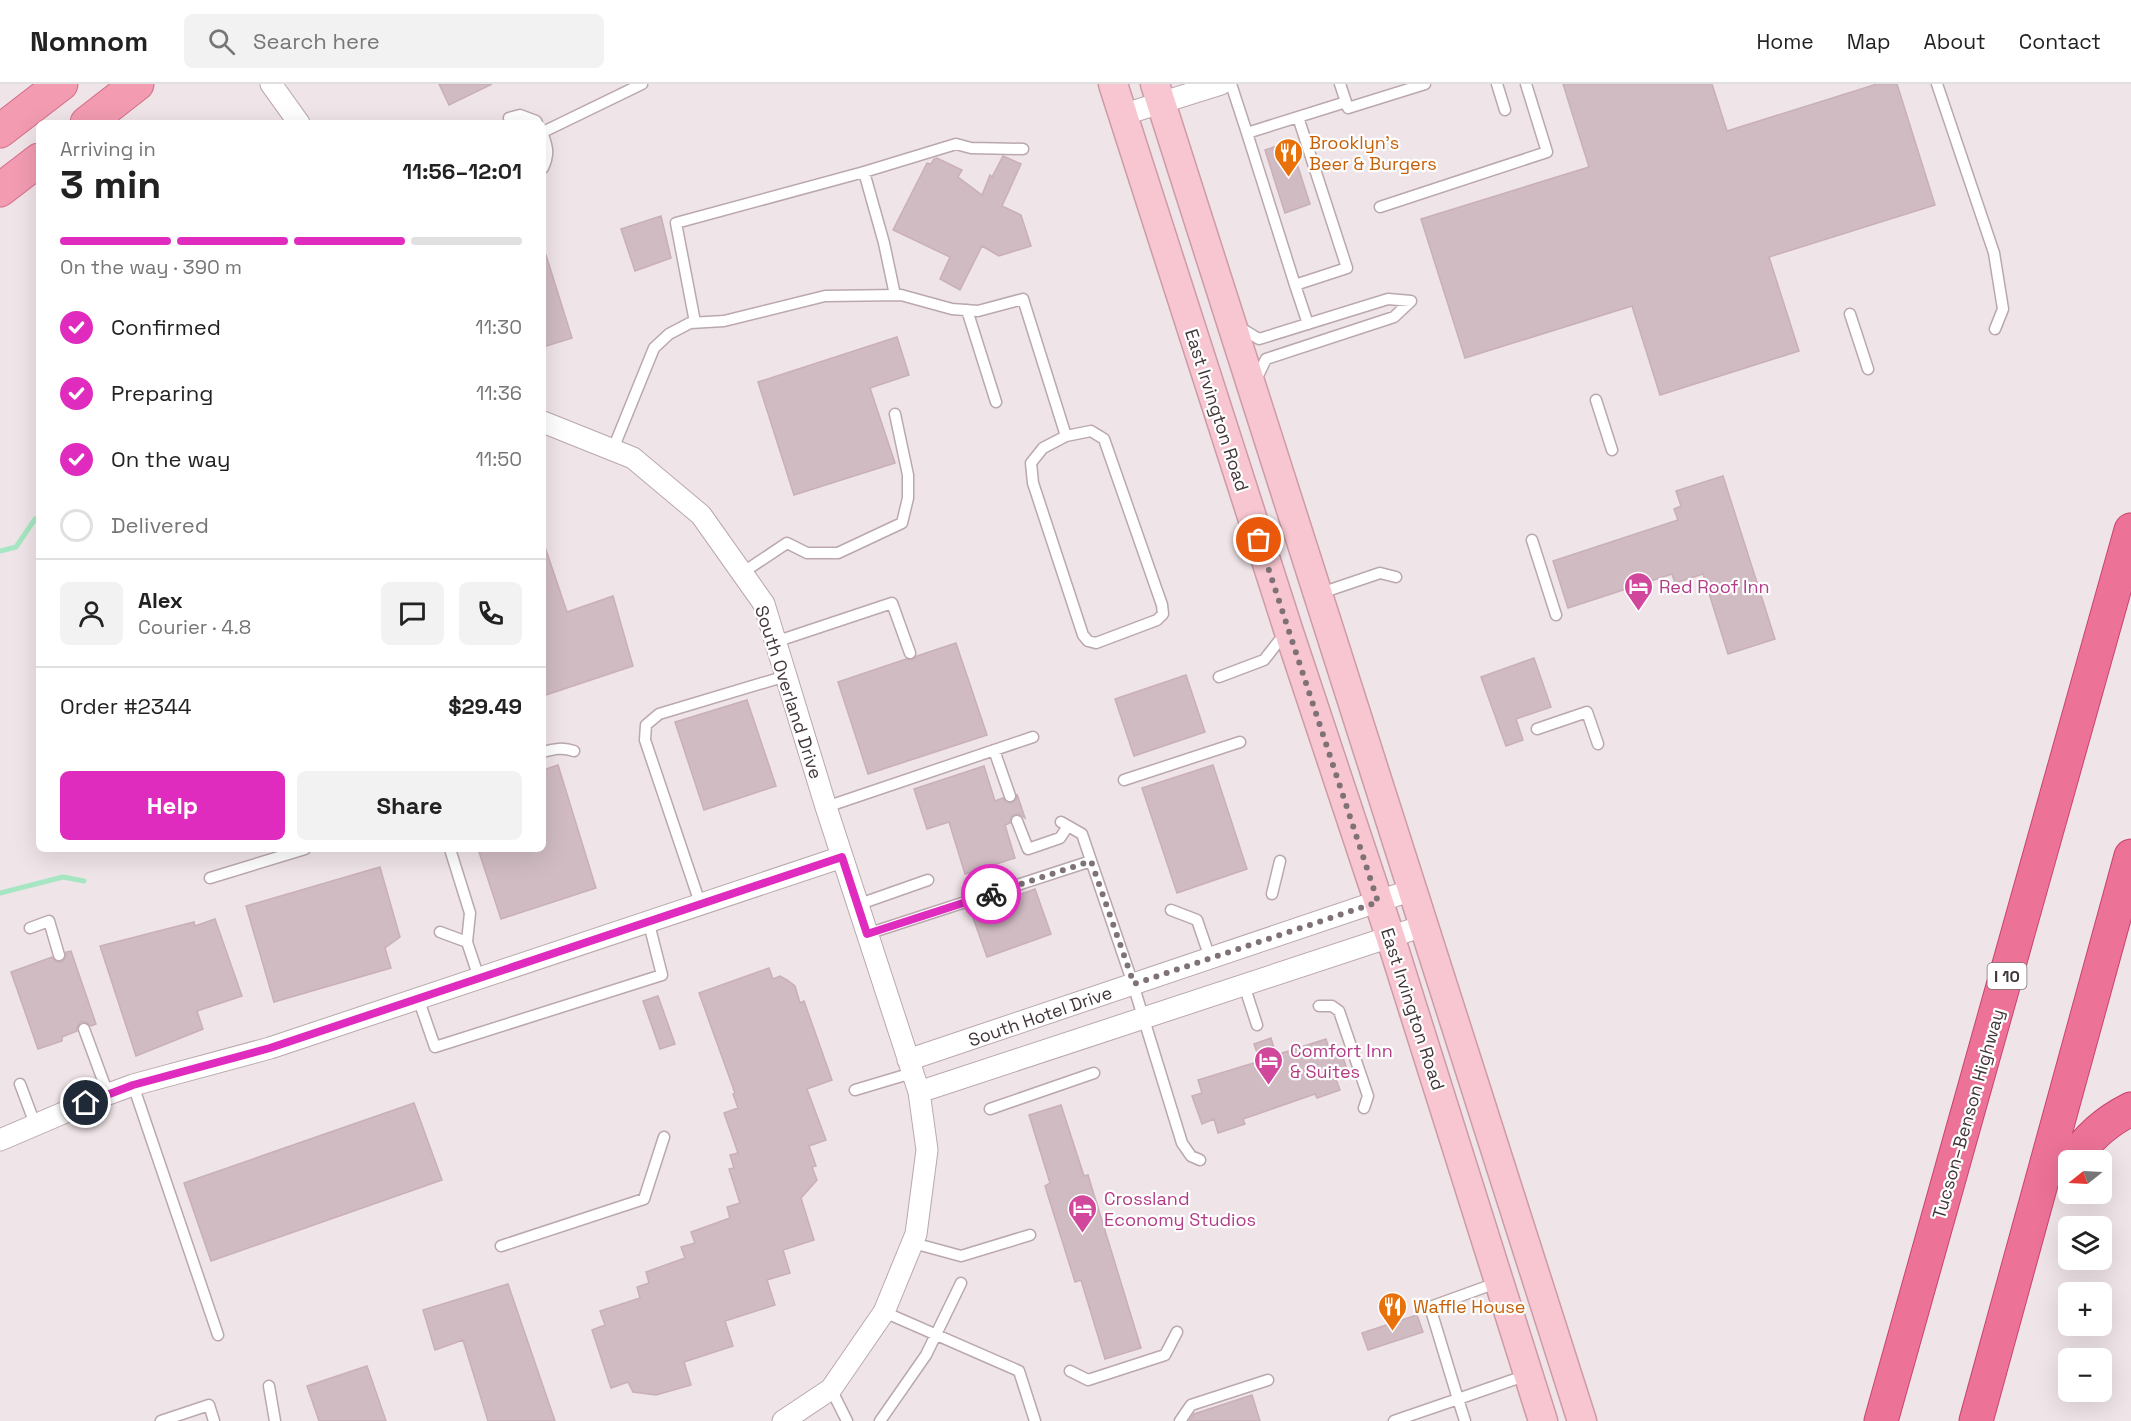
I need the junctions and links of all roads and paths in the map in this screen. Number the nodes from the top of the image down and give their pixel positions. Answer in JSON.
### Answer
{"nodes":[{"id":1,"x":61,"y":84,"type":"edge"},
{"id":2,"x":137,"y":84,"type":"edge"},
{"id":3,"x":271,"y":84,"type":"edge"},
{"id":4,"x":642,"y":84,"type":"edge"},
{"id":5,"x":1113,"y":84,"type":"edge"},
{"id":6,"x":1221,"y":84,"type":"edge"},
{"id":7,"x":1231,"y":84,"type":"edge"},
{"id":8,"x":1340,"y":84,"type":"edge"},
{"id":9,"x":1425,"y":84,"type":"edge"},
{"id":10,"x":1497,"y":84,"type":"edge"},
{"id":11,"x":1526,"y":84,"type":"edge"},
{"id":12,"x":1937,"y":84,"type":"edge"},
{"id":13,"x":1158,"y":94,"type":"edge"},
{"id":14,"x":1346,"y":102,"type":"junction"},
{"id":15,"x":1505,"y":110,"type":"dead end"},
{"id":16,"x":1122,"y":115,"type":"junction"},
{"id":17,"x":1298,"y":117,"type":"junction"},
{"id":18,"x":509,"y":118,"type":"dead end"},
{"id":19,"x":91,"y":120,"type":"edge"},
{"id":20,"x":297,"y":120,"type":"edge"},
{"id":21,"x":533,"y":120,"type":"edge"},
{"id":22,"x":0,"y":131,"type":"edge"},
{"id":23,"x":546,"y":132,"type":"edge"},
{"id":24,"x":1247,"y":133,"type":"junction"},
{"id":25,"x":546,"y":143,"type":"edge"},
{"id":26,"x":1023,"y":149,"type":"dead end"},
{"id":27,"x":546,"y":161,"type":"edge"},
{"id":28,"x":36,"y":162,"type":"edge"},
{"id":29,"x":864,"y":172,"type":"junction"},
{"id":30,"x":0,"y":190,"type":"edge"},
{"id":31,"x":1380,"y":207,"type":"dead end"},
{"id":32,"x":1295,"y":285,"type":"junction"},
{"id":33,"x":895,"y":296,"type":"junction"},
{"id":34,"x":967,"y":310,"type":"junction"},
{"id":35,"x":1850,"y":314,"type":"dead end"},
{"id":36,"x":695,"y":322,"type":"junction"},
{"id":37,"x":1231,"y":322,"type":"junction"},
{"id":38,"x":1308,"y":324,"type":"junction"},
{"id":39,"x":1995,"y":329,"type":"dead end"},
{"id":40,"x":1868,"y":369,"type":"dead end"},
{"id":41,"x":1252,"y":388,"type":"junction"},
{"id":42,"x":1596,"y":400,"type":"dead end"},
{"id":43,"x":996,"y":402,"type":"dead end"},
{"id":44,"x":895,"y":414,"type":"dead end"},
{"id":45,"x":546,"y":423,"type":"edge"},
{"id":46,"x":1066,"y":436,"type":"junction"},
{"id":47,"x":613,"y":449,"type":"junction"},
{"id":48,"x":1612,"y":450,"type":"dead end"},
{"id":49,"x":2131,"y":530,"type":"edge"},
{"id":50,"x":1532,"y":540,"type":"dead end"},
{"id":51,"x":742,"y":573,"type":"junction"},
{"id":52,"x":1396,"y":577,"type":"dead end"},
{"id":53,"x":1318,"y":595,"type":"junction"},
{"id":54,"x":1556,"y":615,"type":"dead end"},
{"id":55,"x":1288,"y":629,"type":"junction"},
{"id":56,"x":775,"y":642,"type":"junction"},
{"id":57,"x":910,"y":653,"type":"dead end"},
{"id":58,"x":786,"y":676,"type":"junction"},
{"id":59,"x":1218,"y":677,"type":"dead end"},
{"id":60,"x":1537,"y":729,"type":"dead end"},
{"id":61,"x":1033,"y":737,"type":"dead end"},
{"id":62,"x":1240,"y":741,"type":"dead end"},
{"id":63,"x":1598,"y":744,"type":"dead end"},
{"id":64,"x":994,"y":750,"type":"junction"},
{"id":65,"x":546,"y":751,"type":"edge"},
{"id":66,"x":574,"y":751,"type":"dead end"},
{"id":67,"x":1124,"y":780,"type":"dead end"},
{"id":68,"x":1010,"y":796,"type":"dead end"},
{"id":69,"x":826,"y":807,"type":"junction"},
{"id":70,"x":1017,"y":820,"type":"dead end"},
{"id":71,"x":295,"y":852,"type":"edge"},
{"id":72,"x":451,"y":852,"type":"edge"},
{"id":73,"x":2131,"y":856,"type":"edge"},
{"id":74,"x":842,"y":857,"type":"junction"},
{"id":75,"x":1091,"y":861,"type":"junction"},
{"id":76,"x":1280,"y":861,"type":"dead end"},
{"id":77,"x":2131,"y":867,"type":"edge"},
{"id":78,"x":210,"y":878,"type":"dead end"},
{"id":79,"x":928,"y":880,"type":"dead end"},
{"id":80,"x":1412,"y":890,"type":"junction"},
{"id":81,"x":1272,"y":894,"type":"dead end"},
{"id":82,"x":1378,"y":902,"type":"junction"},
{"id":83,"x":700,"y":903,"type":"junction"},
{"id":84,"x":857,"y":905,"type":"junction"},
{"id":85,"x":1171,"y":910,"type":"dead end"},
{"id":86,"x":648,"y":920,"type":"junction"},
{"id":87,"x":1423,"y":926,"type":"junction"},
{"id":88,"x":30,"y":928,"type":"dead end"},
{"id":89,"x":440,"y":932,"type":"dead end"},
{"id":90,"x":867,"y":934,"type":"junction"},
{"id":91,"x":1390,"y":936,"type":"junction"},
{"id":92,"x":467,"y":942,"type":"junction"},
{"id":93,"x":59,"y":955,"type":"dead end"},
{"id":94,"x":1210,"y":958,"type":"junction"},
{"id":95,"x":480,"y":978,"type":"junction"},
{"id":96,"x":1134,"y":984,"type":"junction"},
{"id":97,"x":1244,"y":985,"type":"junction"},
{"id":98,"x":418,"y":998,"type":"junction"},
{"id":99,"x":1319,"y":1006,"type":"dead end"},
{"id":100,"x":1057,"y":1010,"type":"junction"},
{"id":101,"x":2087,"y":1017,"type":"junction"},
{"id":102,"x":1143,"y":1018,"type":"junction"},
{"id":103,"x":1257,"y":1025,"type":"dead end"},
{"id":104,"x":84,"y":1029,"type":"dead end"},
{"id":105,"x":1094,"y":1073,"type":"dead end"},
{"id":106,"x":913,"y":1075,"type":"junction"},
{"id":107,"x":20,"y":1084,"type":"dead end"},
{"id":108,"x":133,"y":1085,"type":"junction"},
{"id":109,"x":855,"y":1090,"type":"dead end"},
{"id":110,"x":108,"y":1094,"type":"junction"},
{"id":111,"x":1364,"y":1108,"type":"dead end"},
{"id":112,"x":990,"y":1109,"type":"dead end"},
{"id":113,"x":2131,"y":1109,"type":"edge"},
{"id":114,"x":35,"y":1124,"type":"junction"},
{"id":115,"x":664,"y":1137,"type":"dead end"},
{"id":116,"x":0,"y":1140,"type":"edge"},
{"id":117,"x":2082,"y":1150,"type":"edge"},
{"id":118,"x":1200,"y":1160,"type":"dead end"},
{"id":119,"x":2058,"y":1186,"type":"edge"},
{"id":120,"x":1030,"y":1235,"type":"dead end"},
{"id":121,"x":913,"y":1243,"type":"junction"},
{"id":122,"x":501,"y":1246,"type":"dead end"},
{"id":123,"x":1500,"y":1282,"type":"junction"},
{"id":124,"x":961,"y":1283,"type":"dead end"},
{"id":125,"x":884,"y":1312,"type":"junction"},
{"id":126,"x":1177,"y":1332,"type":"dead end"},
{"id":127,"x":937,"y":1334,"type":"junction"},
{"id":128,"x":218,"y":1335,"type":"dead end"},
{"id":129,"x":1989,"y":1367,"type":"junction"},
{"id":130,"x":1070,"y":1371,"type":"dead end"},
{"id":131,"x":1529,"y":1375,"type":"junction"},
{"id":132,"x":1268,"y":1380,"type":"dead end"},
{"id":133,"x":269,"y":1386,"type":"dead end"},
{"id":134,"x":831,"y":1389,"type":"junction"},
{"id":135,"x":1458,"y":1399,"type":"junction"},
{"id":136,"x":161,"y":1421,"type":"edge"},
{"id":137,"x":214,"y":1421,"type":"edge"},
{"id":138,"x":275,"y":1421,"type":"edge"},
{"id":139,"x":783,"y":1421,"type":"edge"},
{"id":140,"x":847,"y":1421,"type":"edge"},
{"id":141,"x":880,"y":1421,"type":"edge"},
{"id":142,"x":1035,"y":1421,"type":"edge"},
{"id":143,"x":1180,"y":1421,"type":"edge"},
{"id":144,"x":1394,"y":1421,"type":"edge"},
{"id":145,"x":1465,"y":1421,"type":"edge"},
{"id":146,"x":1543,"y":1421,"type":"edge"},
{"id":147,"x":1582,"y":1421,"type":"edge"},
{"id":148,"x":1881,"y":1421,"type":"edge"},
{"id":149,"x":1976,"y":1421,"type":"edge"}],
"edges":[{"from":1,"to":22,"type":"main road"},
{"from":2,"to":19,"type":"main road"},
{"from":3,"to":20,"type":"street"},
{"from":4,"to":23,"type":"lane"},
{"from":5,"to":16,"type":"main road","name":"East Irvington Road"},
{"from":6,"to":13,"type":"street"},
{"from":7,"to":24,"type":"lane"},
{"from":8,"to":14,"type":"lane"},
{"from":9,"to":14,"type":"lane"},
{"from":10,"to":15,"type":"lane"},
{"from":11,"to":31,"type":"lane"},
{"from":12,"to":39,"type":"lane"},
{"from":13,"to":16,"type":"street"},
{"from":13,"to":37,"type":"main road","name":"East Irvington Road"},
{"from":14,"to":17,"type":"lane"},
{"from":16,"to":55,"type":"main road","name":"East Irvington Road"},
{"from":17,"to":24,"type":"lane"},
{"from":17,"to":32,"type":"lane"},
{"from":18,"to":21,"type":"lane"},
{"from":24,"to":32,"type":"lane"},
{"from":25,"to":27,"type":"lane"},
{"from":26,"to":29,"type":"lane"},
{"from":28,"to":30,"type":"main road"},
{"from":29,"to":33,"type":"lane"},
{"from":29,"to":36,"type":"lane"},
{"from":32,"to":38,"type":"lane"},
{"from":33,"to":34,"type":"lane"},
{"from":33,"to":36,"type":"lane"},
{"from":34,"to":43,"type":"lane"},
{"from":34,"to":46,"type":"lane"},
{"from":35,"to":40,"type":"lane"},
{"from":36,"to":47,"type":"lane"},
{"from":37,"to":38,"type":"lane"},
{"from":37,"to":41,"type":"main road","name":"East Irvington Road"},
{"from":38,"to":41,"type":"lane"},
{"from":41,"to":53,"type":"main road","name":"East Irvington Road"},
{"from":42,"to":48,"type":"lane"},
{"from":44,"to":51,"type":"lane"},
{"from":45,"to":47,"type":"street","name":"South Overland Drive"},
{"from":46,"to":46,"type":"lane"},
{"from":47,"to":51,"type":"street","name":"South Overland Drive"},
{"from":49,"to":148,"type":"highway","name":"Tucson–Benson Highway","number":"I 10"},
{"from":50,"to":54,"type":"lane"},
{"from":51,"to":56,"type":"street","name":"South Overland Drive"},
{"from":52,"to":53,"type":"lane"},
{"from":53,"to":80,"type":"main road","name":"East Irvington Road"},
{"from":55,"to":59,"type":"lane"},
{"from":55,"to":82,"type":"main road","name":"East Irvington Road"},
{"from":56,"to":57,"type":"lane"},
{"from":56,"to":58,"type":"street","name":"South Overland Drive"},
{"from":58,"to":69,"type":"street","name":"South Overland Drive"},
{"from":58,"to":83,"type":"lane"},
{"from":60,"to":63,"type":"lane"},
{"from":61,"to":64,"type":"lane"},
{"from":62,"to":67,"type":"lane"},
{"from":64,"to":68,"type":"lane"},
{"from":64,"to":69,"type":"lane"},
{"from":65,"to":66,"type":"lane"},
{"from":69,"to":74,"type":"street","name":"South Overland Drive"},
{"from":70,"to":75,"type":"lane"},
{"from":71,"to":78,"type":"lane"},
{"from":72,"to":92,"type":"lane"},
{"from":73,"to":101,"type":"highway"},
{"from":74,"to":83,"type":"street"},
{"from":74,"to":84,"type":"street","name":"South Overland Drive"},
{"from":75,"to":90,"type":"lane"},
{"from":75,"to":96,"type":"lane"},
{"from":76,"to":81,"type":"lane"},
{"from":77,"to":101,"type":"highway"},
{"from":79,"to":84,"type":"lane"},
{"from":80,"to":82,"type":"street","name":"South Hotel Drive"},
{"from":80,"to":87,"type":"main road","name":"East Irvington Road"},
{"from":82,"to":91,"type":"main road","name":"East Irvington Road"},
{"from":82,"to":94,"type":"street","name":"South Hotel Drive"},
{"from":83,"to":86,"type":"street"},
{"from":84,"to":90,"type":"street","name":"South Overland Drive"},
{"from":85,"to":94,"type":"lane"},
{"from":86,"to":95,"type":"street"},
{"from":86,"to":98,"type":"lane"},
{"from":87,"to":91,"type":"street","name":"South Hotel Drive"},
{"from":87,"to":147,"type":"main road","name":"East Irvington Road"},
{"from":88,"to":93,"type":"lane"},
{"from":89,"to":92,"type":"lane"},
{"from":90,"to":106,"type":"street","name":"South Overland Drive"},
{"from":91,"to":97,"type":"street","name":"South Hotel Drive"},
{"from":91,"to":123,"type":"main road","name":"East Irvington Road"},
{"from":92,"to":95,"type":"lane"},
{"from":94,"to":96,"type":"street","name":"South Hotel Drive"},
{"from":95,"to":98,"type":"street"},
{"from":96,"to":100,"type":"street","name":"South Hotel Drive"},
{"from":96,"to":102,"type":"lane"},
{"from":97,"to":102,"type":"street","name":"South Hotel Drive"},
{"from":97,"to":103,"type":"lane"},
{"from":98,"to":108,"type":"street"},
{"from":99,"to":111,"type":"lane"},
{"from":100,"to":106,"type":"street","name":"South Hotel Drive"},
{"from":100,"to":106,"type":"street"},
{"from":101,"to":129,"type":"highway"},
{"from":102,"to":106,"type":"street","name":"South Hotel Drive"},
{"from":102,"to":118,"type":"lane"},
{"from":104,"to":110,"type":"lane"},
{"from":105,"to":112,"type":"lane"},
{"from":106,"to":109,"type":"lane"},
{"from":106,"to":121,"type":"street","name":"South Overland Drive"},
{"from":107,"to":114,"type":"lane"},
{"from":108,"to":110,"type":"street"},
{"from":108,"to":128,"type":"lane"},
{"from":110,"to":114,"type":"street"},
{"from":113,"to":117,"type":"highway"},
{"from":114,"to":116,"type":"street"},
{"from":115,"to":122,"type":"lane"},
{"from":119,"to":129,"type":"highway"},
{"from":120,"to":121,"type":"lane"},
{"from":121,"to":125,"type":"street","name":"South Overland Drive"},
{"from":123,"to":131,"type":"main road","name":"East Irvington Road"},
{"from":123,"to":135,"type":"lane"},
{"from":124,"to":127,"type":"lane"},
{"from":125,"to":127,"type":"lane"},
{"from":125,"to":134,"type":"street","name":"South Overland Drive"},
{"from":126,"to":130,"type":"lane"},
{"from":127,"to":141,"type":"lane"},
{"from":127,"to":142,"type":"lane"},
{"from":129,"to":149,"type":"highway"},
{"from":131,"to":135,"type":"lane"},
{"from":131,"to":146,"type":"main road","name":"East Irvington Road"},
{"from":132,"to":143,"type":"lane"},
{"from":133,"to":138,"type":"lane"},
{"from":134,"to":139,"type":"street"},
{"from":134,"to":140,"type":"lane"},
{"from":135,"to":144,"type":"lane"},
{"from":135,"to":145,"type":"lane"},
{"from":136,"to":137,"type":"lane"}]}
